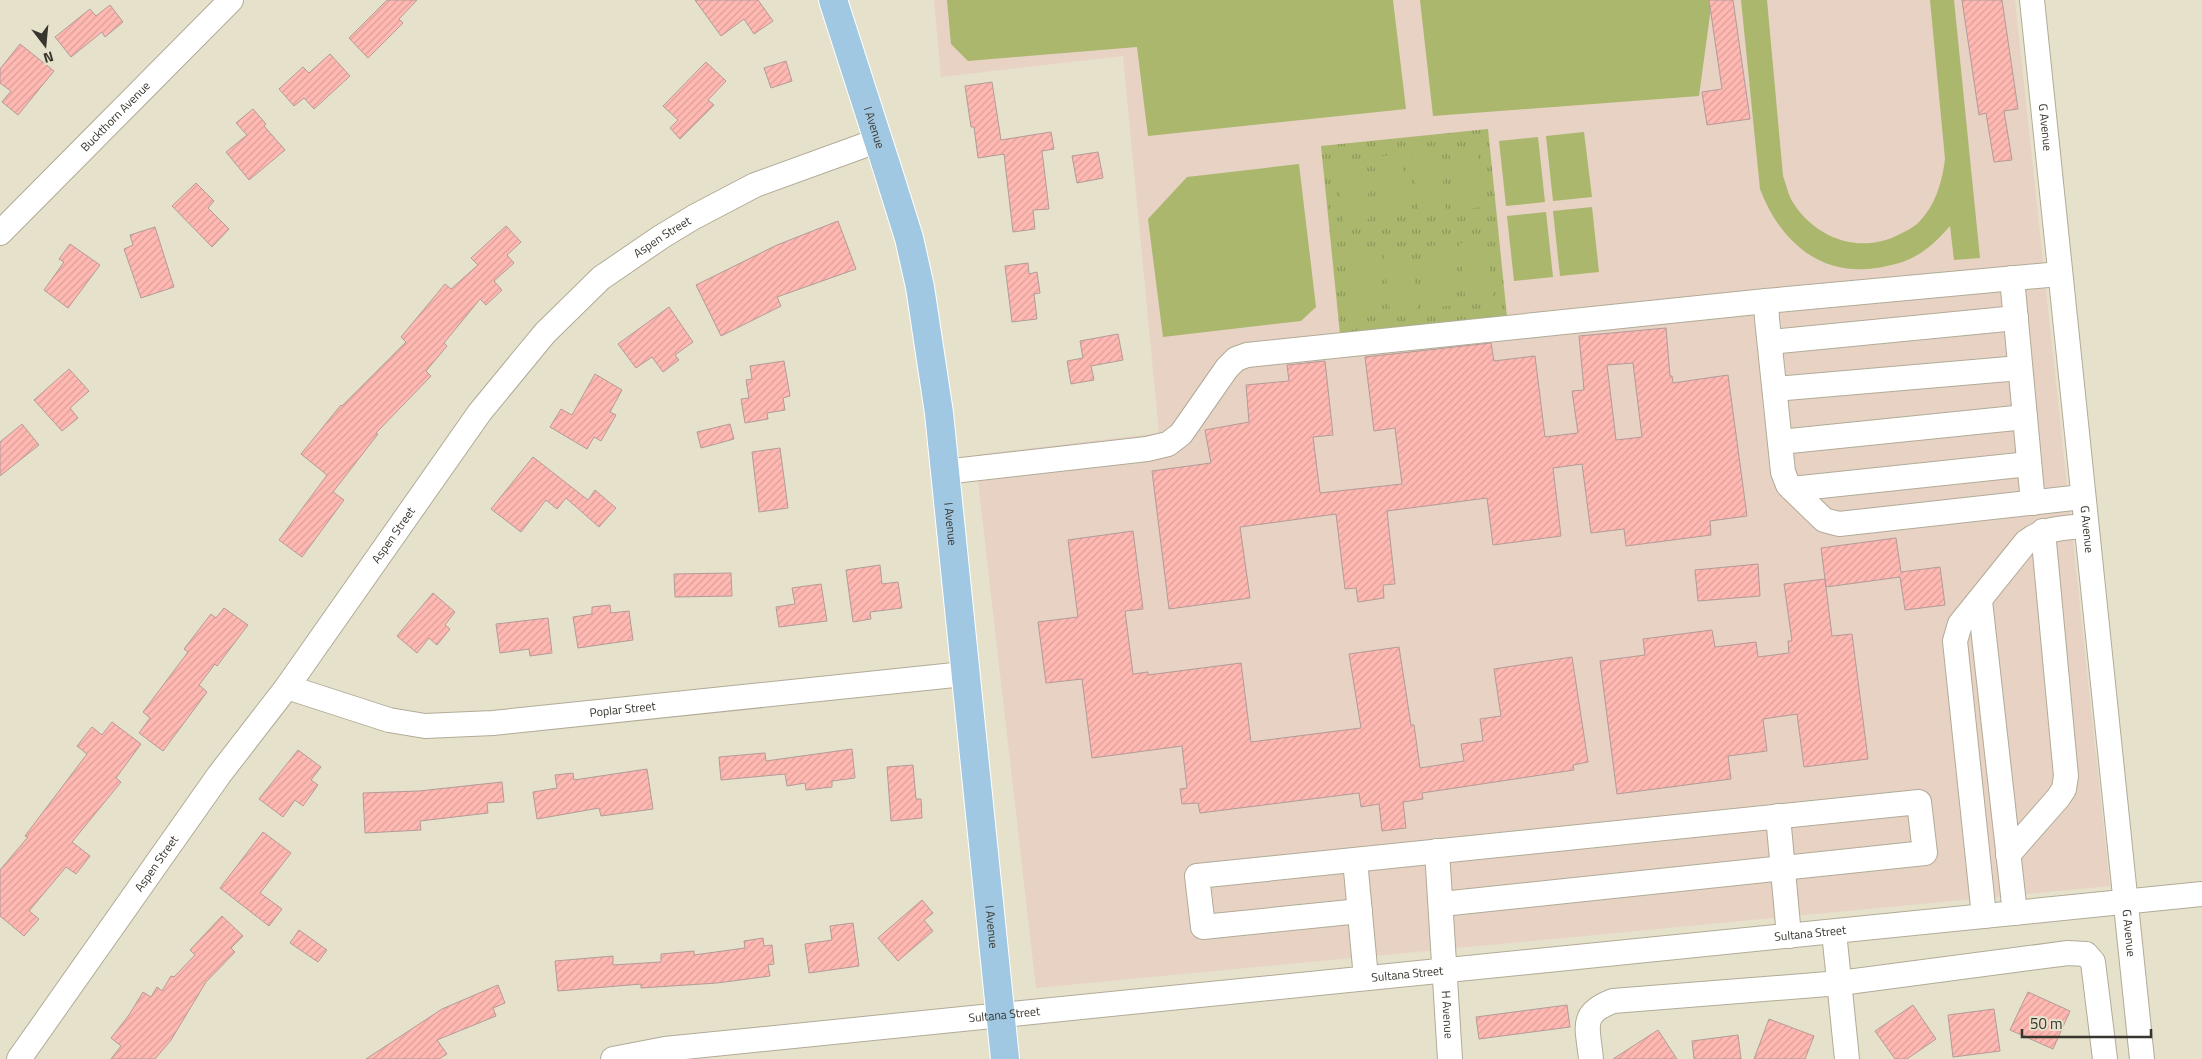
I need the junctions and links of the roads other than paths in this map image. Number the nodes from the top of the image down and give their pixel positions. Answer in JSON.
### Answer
{"nodes":[{"id":1,"x":231,"y":0,"type":"edge"},
{"id":2,"x":833,"y":0,"type":"edge"},
{"id":3,"x":2032,"y":0,"type":"edge"},
{"id":4,"x":878,"y":140,"type":"junction"},
{"id":5,"x":0,"y":234,"type":"edge"},
{"id":6,"x":2059,"y":274,"type":"junction"},
{"id":7,"x":2012,"y":278,"type":"junction"},
{"id":8,"x":1766,"y":301,"type":"junction"},
{"id":9,"x":2016,"y":318,"type":"junction"},
{"id":10,"x":1770,"y":342,"type":"junction"},
{"id":11,"x":2020,"y":368,"type":"junction"},
{"id":12,"x":1775,"y":389,"type":"junction"},
{"id":13,"x":2025,"y":418,"type":"junction"},
{"id":14,"x":1780,"y":442,"type":"junction"},
{"id":15,"x":2029,"y":464,"type":"junction"},
{"id":16,"x":944,"y":472,"type":"junction"},
{"id":17,"x":1792,"y":489,"type":"junction"},
{"id":18,"x":2082,"y":498,"type":"junction"},
{"id":19,"x":2033,"y":503,"type":"junction"},
{"id":20,"x":2085,"y":526,"type":"junction"},
{"id":21,"x":2043,"y":532,"type":"junction"},
{"id":22,"x":1980,"y":601,"type":"junction"},
{"id":23,"x":964,"y":674,"type":"junction"},
{"id":24,"x":287,"y":687,"type":"junction"},
{"id":25,"x":1778,"y":816,"type":"junction"},
{"id":26,"x":1437,"y":851,"type":"junction"},
{"id":27,"x":2008,"y":855,"type":"junction"},
{"id":28,"x":1355,"y":860,"type":"junction"},
{"id":29,"x":1782,"y":867,"type":"junction"},
{"id":30,"x":2202,"y":894,"type":"edge"},
{"id":31,"x":2126,"y":902,"type":"junction"},
{"id":32,"x":1442,"y":904,"type":"junction"},
{"id":33,"x":1360,"y":911,"type":"junction"},
{"id":34,"x":2015,"y":913,"type":"junction"},
{"id":35,"x":1984,"y":916,"type":"junction"},
{"id":36,"x":1834,"y":932,"type":"junction"},
{"id":37,"x":1789,"y":936,"type":"junction"},
{"id":38,"x":1444,"y":971,"type":"junction"},
{"id":39,"x":1366,"y":978,"type":"junction"},
{"id":40,"x":1840,"y":983,"type":"junction"},
{"id":41,"x":1000,"y":1016,"type":"junction"},
{"id":42,"x":19,"y":1059,"type":"edge"},
{"id":43,"x":613,"y":1059,"type":"edge"},
{"id":44,"x":1005,"y":1059,"type":"edge"},
{"id":45,"x":1450,"y":1059,"type":"edge"},
{"id":46,"x":1591,"y":1059,"type":"edge"},
{"id":47,"x":1847,"y":1059,"type":"edge"},
{"id":48,"x":2105,"y":1059,"type":"edge"},
{"id":49,"x":2142,"y":1059,"type":"edge"}],
"edges":[{"from":1,"to":5,"type":"street","name":"Buckthorn Avenue"},
{"from":2,"to":4,"type":"main road","name":"I Avenue"},
{"from":3,"to":6,"type":"street","name":"G Avenue"},
{"from":4,"to":16,"type":"main road","name":"I Avenue"},
{"from":4,"to":24,"type":"street","name":"Aspen Street"},
{"from":6,"to":7,"type":"street"},
{"from":6,"to":18,"type":"street","name":"G Avenue"},
{"from":7,"to":8,"type":"street"},
{"from":7,"to":9,"type":"street"},
{"from":8,"to":10,"type":"street"},
{"from":8,"to":16,"type":"street"},
{"from":9,"to":10,"type":"street"},
{"from":9,"to":11,"type":"street"},
{"from":10,"to":12,"type":"street"},
{"from":11,"to":12,"type":"street"},
{"from":11,"to":13,"type":"street"},
{"from":12,"to":14,"type":"street"},
{"from":13,"to":14,"type":"street"},
{"from":13,"to":15,"type":"street"},
{"from":14,"to":17,"type":"street"},
{"from":15,"to":17,"type":"street"},
{"from":15,"to":19,"type":"street"},
{"from":16,"to":23,"type":"main road","name":"I Avenue"},
{"from":17,"to":19,"type":"street"},
{"from":18,"to":19,"type":"street"},
{"from":18,"to":20,"type":"street","name":"G Avenue"},
{"from":20,"to":21,"type":"street"},
{"from":20,"to":31,"type":"street","name":"G Avenue"},
{"from":21,"to":22,"type":"street"},
{"from":21,"to":27,"type":"street"},
{"from":22,"to":27,"type":"street"},
{"from":22,"to":35,"type":"street"},
{"from":23,"to":24,"type":"street","name":"Poplar Street"},
{"from":23,"to":41,"type":"main road","name":"I Avenue"},
{"from":24,"to":42,"type":"street","name":"Aspen Street"},
{"from":25,"to":26,"type":"street"},
{"from":25,"to":29,"type":"street"},
{"from":25,"to":29,"type":"street"},
{"from":26,"to":28,"type":"street"},
{"from":26,"to":32,"type":"street","name":"H Avenue"},
{"from":27,"to":34,"type":"street"},
{"from":28,"to":33,"type":"street"},
{"from":28,"to":33,"type":"street"},
{"from":29,"to":32,"type":"street"},
{"from":29,"to":37,"type":"street"},
{"from":30,"to":31,"type":"street","name":"Sultana Street"},
{"from":31,"to":34,"type":"street","name":"Sultana Street"},
{"from":31,"to":49,"type":"street","name":"G Avenue"},
{"from":32,"to":38,"type":"street","name":"H Avenue"},
{"from":33,"to":39,"type":"street"},
{"from":34,"to":35,"type":"street","name":"Sultana Street"},
{"from":35,"to":36,"type":"street","name":"Sultana Street"},
{"from":36,"to":37,"type":"street","name":"Sultana Street"},
{"from":36,"to":40,"type":"street"},
{"from":37,"to":38,"type":"street","name":"Sultana Street"},
{"from":38,"to":39,"type":"street","name":"Sultana Street"},
{"from":38,"to":45,"type":"street","name":"H Avenue"},
{"from":39,"to":41,"type":"street","name":"Sultana Street"},
{"from":40,"to":46,"type":"street"},
{"from":40,"to":47,"type":"street"},
{"from":40,"to":48,"type":"street"},
{"from":41,"to":43,"type":"street","name":"Sultana Street"},
{"from":41,"to":44,"type":"main road","name":"I Avenue"}]}
